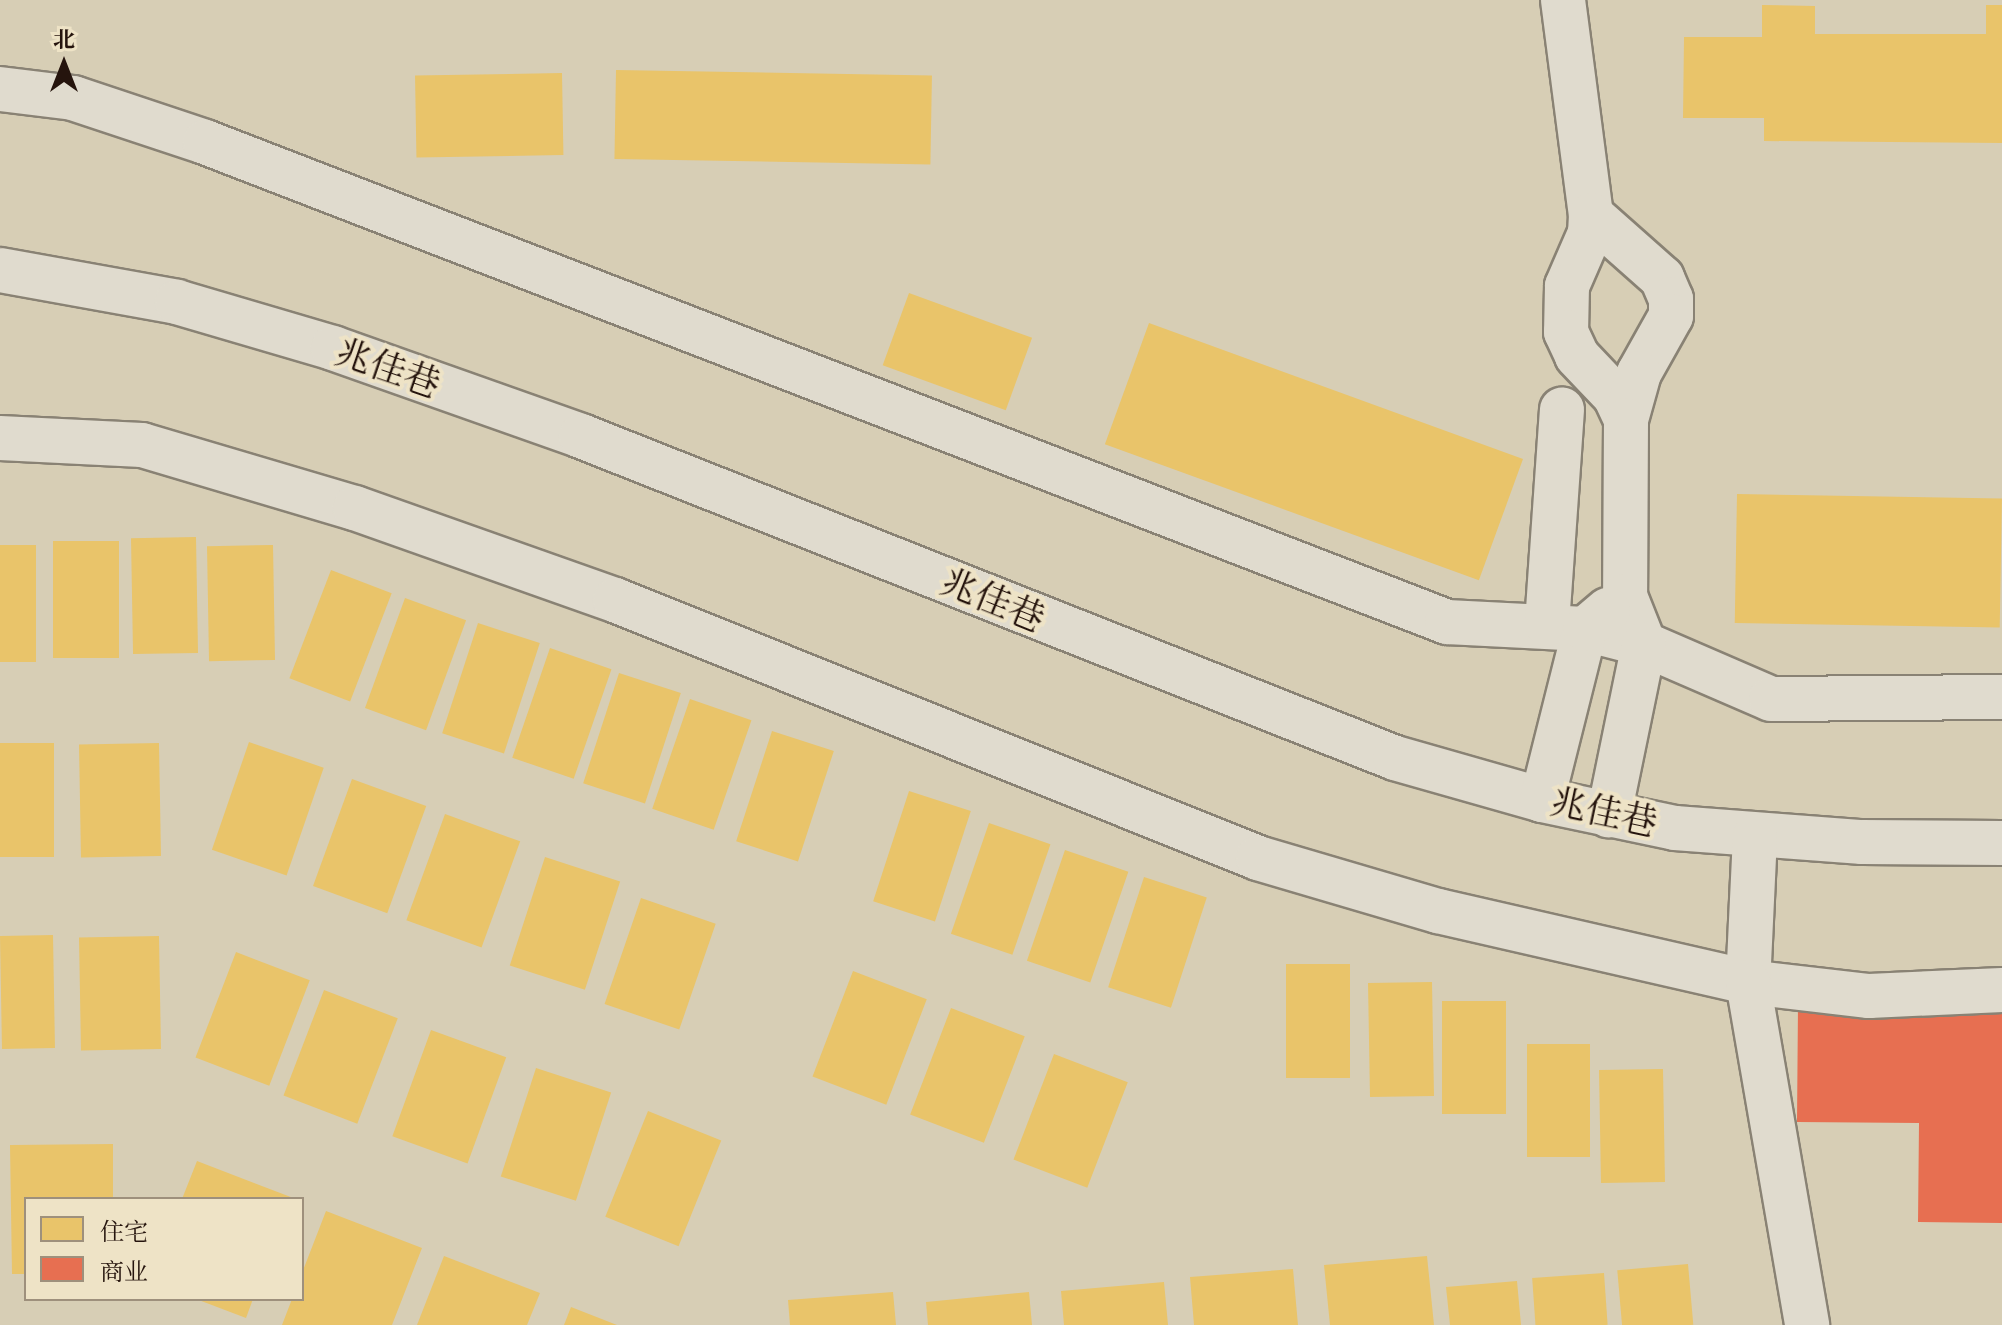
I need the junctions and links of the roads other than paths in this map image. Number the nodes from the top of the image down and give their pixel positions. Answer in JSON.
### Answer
{"nodes":[{"id":1,"x":1563,"y":0,"type":"edge"},
{"id":2,"x":0,"y":89,"type":"edge"},
{"id":3,"x":1591,"y":215,"type":"junction"},
{"id":4,"x":0,"y":270,"type":"edge"},
{"id":5,"x":1562,"y":410,"type":"dead end"},
{"id":6,"x":1626,"y":420,"type":"junction"},
{"id":7,"x":0,"y":438,"type":"edge"},
{"id":8,"x":1625,"y":596,"type":"junction"},
{"id":9,"x":1566,"y":626,"type":"junction"},
{"id":10,"x":1644,"y":644,"type":"junction"},
{"id":11,"x":2002,"y":697,"type":"edge"},
{"id":12,"x":1542,"y":800,"type":"junction"},
{"id":13,"x":1609,"y":815,"type":"junction"},
{"id":14,"x":1755,"y":836,"type":"junction"},
{"id":15,"x":2002,"y":843,"type":"edge"},
{"id":16,"x":1748,"y":982,"type":"junction"},
{"id":17,"x":2002,"y":990,"type":"edge"},
{"id":18,"x":1807,"y":1325,"type":"edge"}],
"edges":[{"from":1,"to":3,"type":"street"},
{"from":2,"to":9,"type":"street"},
{"from":3,"to":6,"type":"street"},
{"from":3,"to":6,"type":"street"},
{"from":4,"to":12,"type":"street","name":"兆佳巷"},
{"from":5,"to":9,"type":"street"},
{"from":6,"to":8,"type":"street"},
{"from":7,"to":16,"type":"street"},
{"from":8,"to":9,"type":"street"},
{"from":8,"to":10,"type":"street"},
{"from":9,"to":10,"type":"street"},
{"from":9,"to":12,"type":"street"},
{"from":10,"to":11,"type":"street"},
{"from":10,"to":13,"type":"street"},
{"from":12,"to":13,"type":"street","name":"兆佳巷"},
{"from":13,"to":14,"type":"street","name":"兆佳巷"},
{"from":14,"to":15,"type":"street","name":"兆佳巷"},
{"from":14,"to":16,"type":"street"},
{"from":16,"to":17,"type":"street"},
{"from":16,"to":18,"type":"street"}]}
